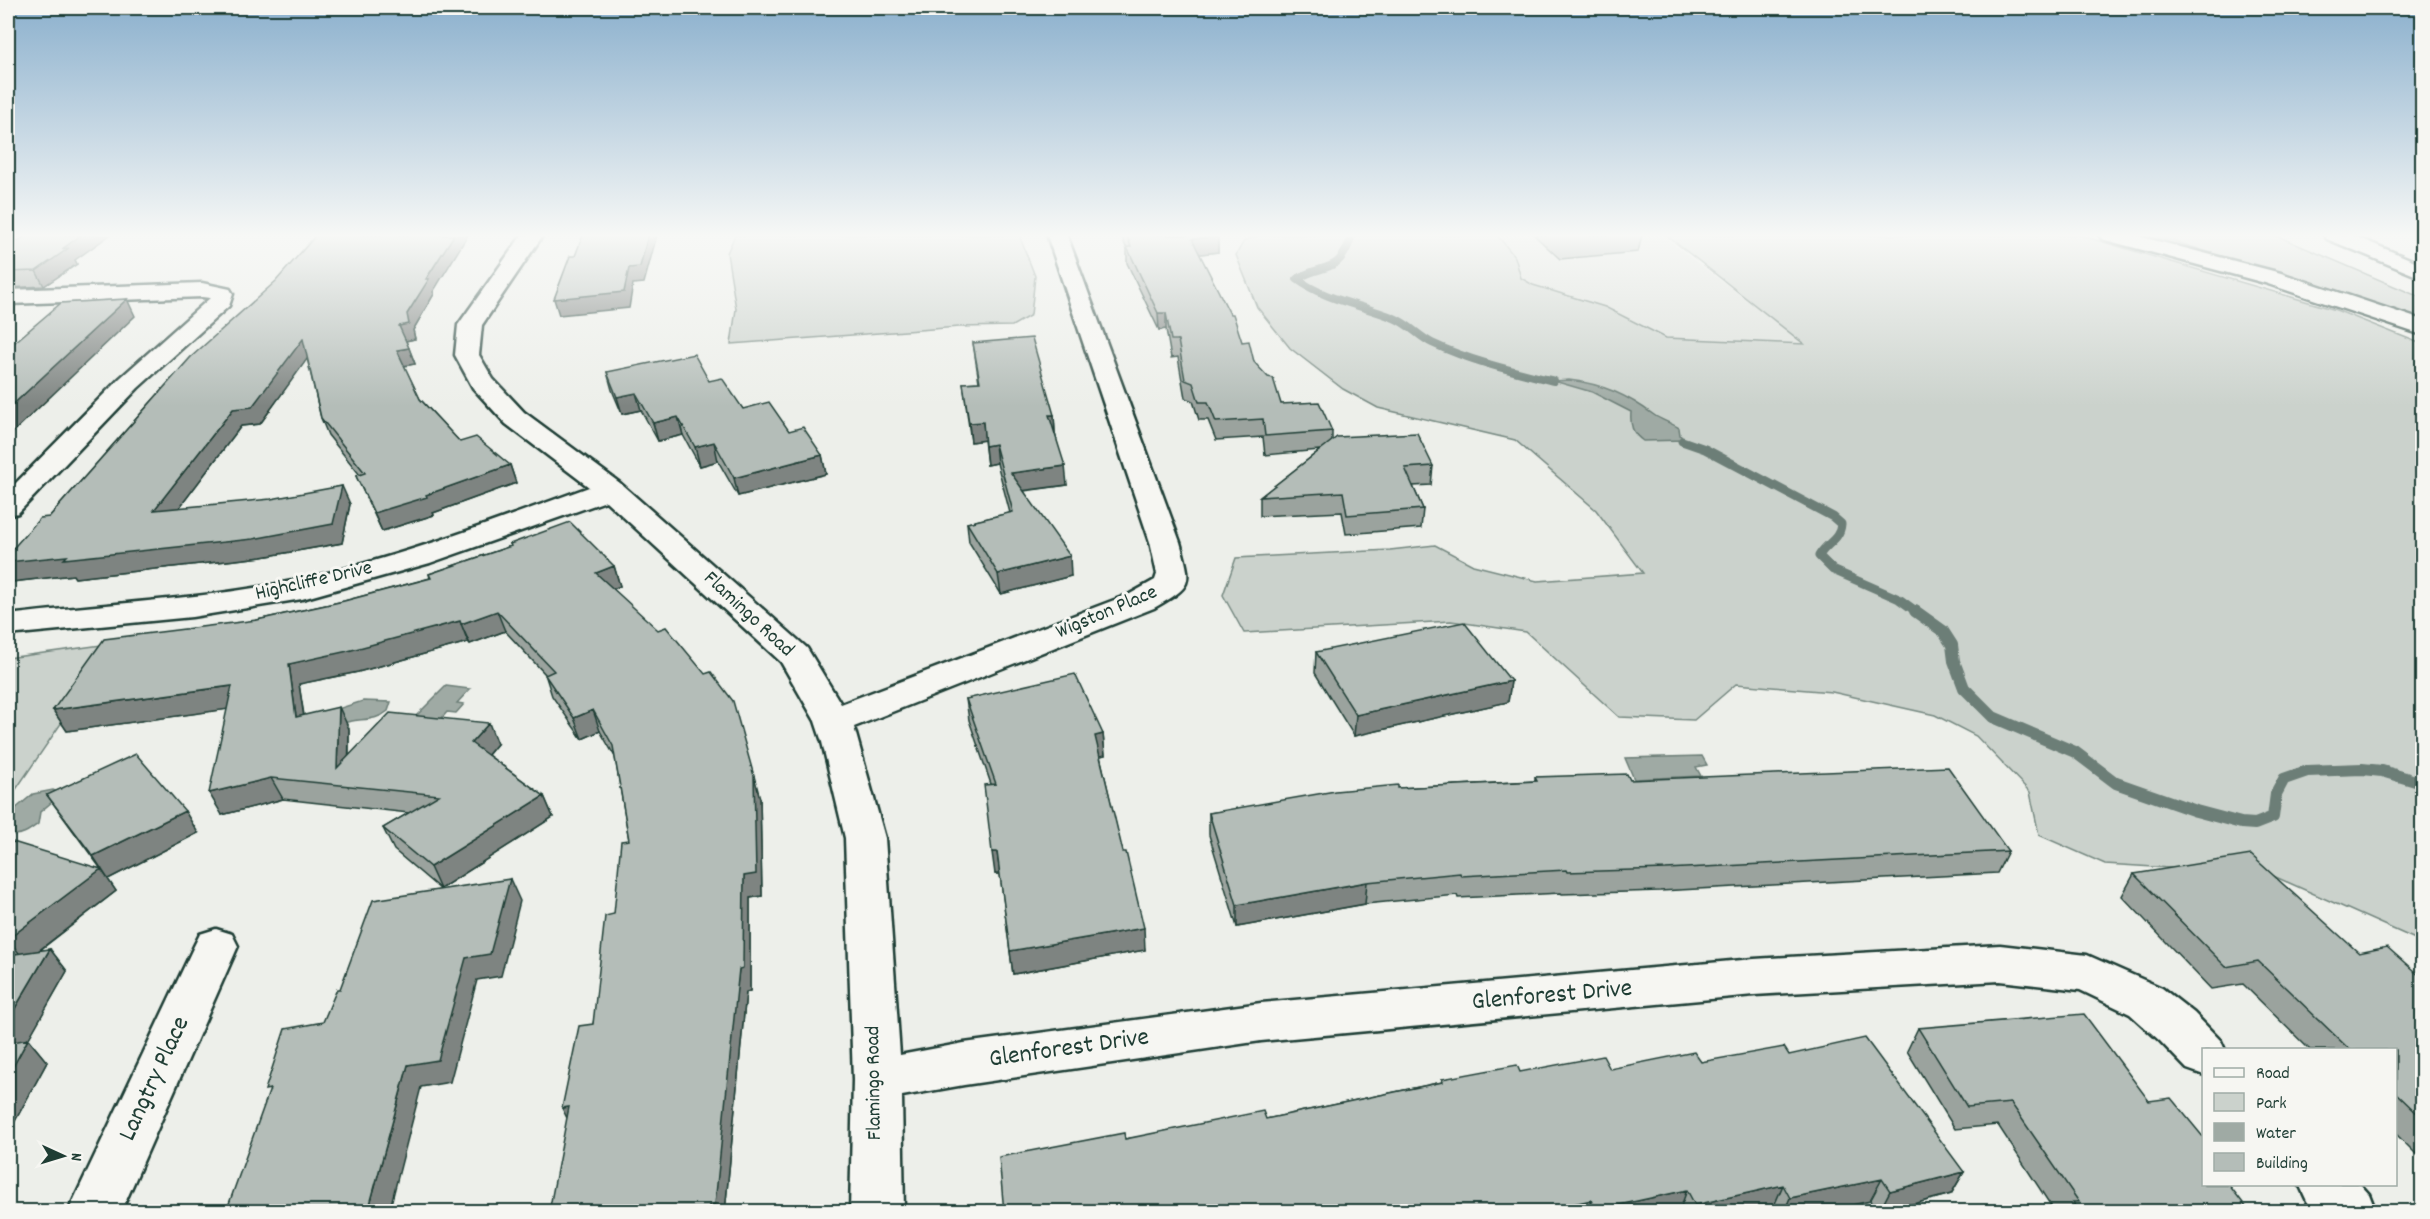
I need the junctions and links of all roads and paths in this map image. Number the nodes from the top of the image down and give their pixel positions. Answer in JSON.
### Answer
{"nodes":[{"id":1,"x":150,"y":292,"type":"edge"},
{"id":2,"x":211,"y":292,"type":"edge"},
{"id":3,"x":494,"y":292,"type":"edge"},
{"id":4,"x":1077,"y":292,"type":"edge"},
{"id":5,"x":2314,"y":292,"type":"edge"},
{"id":6,"x":8,"y":297,"type":"edge"},
{"id":7,"x":2422,"y":328,"type":"edge"},
{"id":8,"x":610,"y":489,"type":"junction"},
{"id":9,"x":8,"y":507,"type":"edge"},
{"id":10,"x":8,"y":626,"type":"edge"},
{"id":11,"x":833,"y":721,"type":"junction"},
{"id":12,"x":216,"y":946,"type":"dead end"},
{"id":13,"x":2202,"y":1053,"type":"edge"},
{"id":14,"x":877,"y":1080,"type":"junction"},
{"id":15,"x":2326,"y":1186,"type":"edge"},
{"id":16,"x":94,"y":1212,"type":"edge"},
{"id":17,"x":877,"y":1212,"type":"edge"},
{"id":18,"x":2350,"y":1212,"type":"edge"}],
"edges":[{"from":1,"to":6,"type":"main road"},
{"from":2,"to":9,"type":"main road"},
{"from":3,"to":8,"type":"main road","name":"Flamingo Road"},
{"from":4,"to":11,"type":"main road","name":"Wigston Place"},
{"from":5,"to":7,"type":"main road"},
{"from":8,"to":10,"type":"main road","name":"Highcliffe Drive"},
{"from":8,"to":11,"type":"main road","name":"Flamingo Road"},
{"from":11,"to":14,"type":"main road","name":"Flamingo Road"},
{"from":12,"to":16,"type":"main road","name":"Langtry Place"},
{"from":13,"to":14,"type":"main road","name":"Glenforest Drive"},
{"from":14,"to":17,"type":"main road","name":"Flamingo Road"},
{"from":15,"to":18,"type":"main road"}]}
